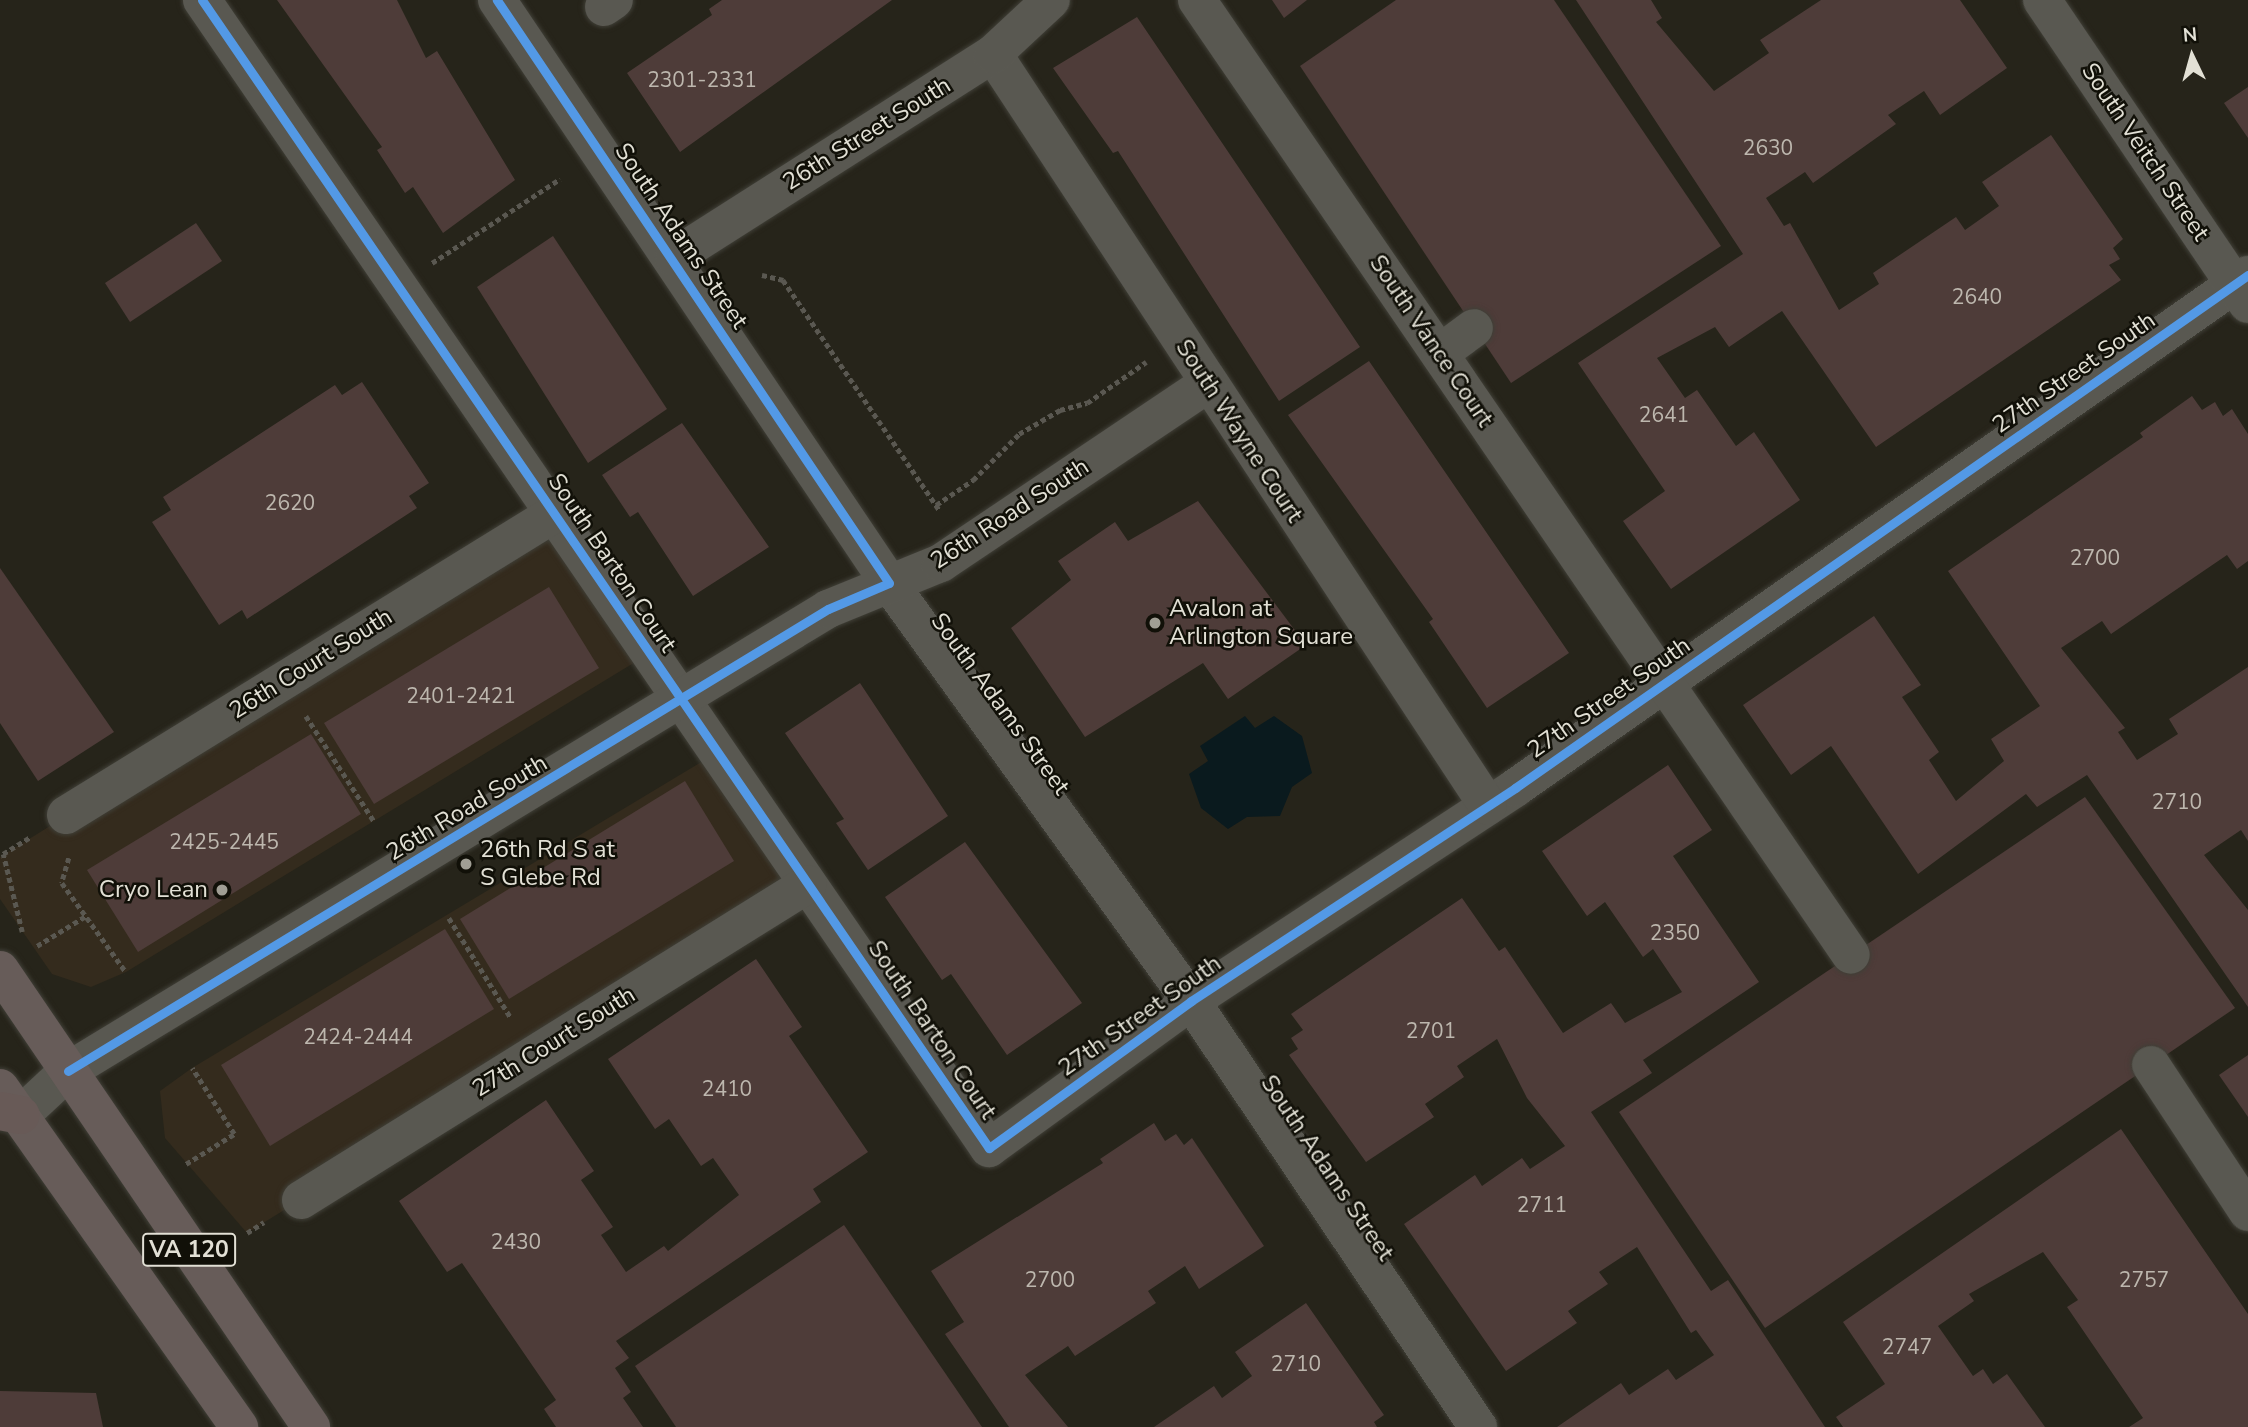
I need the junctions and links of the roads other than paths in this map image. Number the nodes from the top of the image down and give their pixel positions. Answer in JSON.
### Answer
{"nodes":[{"id":1,"x":202,"y":0,"type":"edge"},
{"id":2,"x":497,"y":0,"type":"edge"},
{"id":3,"x":1051,"y":0,"type":"edge"},
{"id":4,"x":1197,"y":0,"type":"edge"},
{"id":5,"x":2042,"y":0,"type":"edge"},
{"id":6,"x":993,"y":54,"type":"junction"},
{"id":7,"x":674,"y":257,"type":"junction"},
{"id":8,"x":2244,"y":288,"type":"edge"},
{"id":9,"x":1474,"y":328,"type":"dead end"},
{"id":10,"x":1440,"y":353,"type":"junction"},
{"id":11,"x":1207,"y":384,"type":"junction"},
{"id":12,"x":554,"y":513,"type":"junction"},
{"id":13,"x":889,"y":583,"type":"junction"},
{"id":14,"x":1665,"y":682,"type":"junction"},
{"id":15,"x":683,"y":701,"type":"junction"},
{"id":16,"x":1488,"y":806,"type":"junction"},
{"id":17,"x":66,"y":815,"type":"road end"},
{"id":18,"x":808,"y":884,"type":"junction"},
{"id":19,"x":1851,"y":954,"type":"dead end"},
{"id":20,"x":0,"y":970,"type":"edge"},
{"id":21,"x":1191,"y":1002,"type":"junction"},
{"id":22,"x":2151,"y":1065,"type":"dead end"},
{"id":23,"x":68,"y":1071,"type":"junction"},
{"id":24,"x":7,"y":1104,"type":"edge"},
{"id":25,"x":989,"y":1148,"type":"joint"},
{"id":26,"x":301,"y":1200,"type":"dead end"},
{"id":27,"x":2248,"y":1212,"type":"edge"},
{"id":28,"x":239,"y":1427,"type":"edge"},
{"id":29,"x":312,"y":1427,"type":"edge"},
{"id":30,"x":1478,"y":1427,"type":"edge"}],
"edges":[{"from":1,"to":12,"type":"street","name":"South Barton Court"},
{"from":2,"to":7,"type":"street","name":"South Adams Street"},
{"from":3,"to":6,"type":"street","name":"26th Street South"},
{"from":4,"to":10,"type":"street","name":"South Vance Court"},
{"from":5,"to":8,"type":"street","name":"South Veitch Street"},
{"from":6,"to":7,"type":"street","name":"26th Street South"},
{"from":6,"to":11,"type":"street","name":"South Wayne Court"},
{"from":7,"to":13,"type":"street","name":"South Adams Street"},
{"from":8,"to":14,"type":"street","name":"27th Street South"},
{"from":9,"to":10,"type":"street"},
{"from":10,"to":14,"type":"street","name":"South Vance Court"},
{"from":11,"to":13,"type":"street","name":"26th Road South"},
{"from":11,"to":16,"type":"street","name":"South Wayne Court"},
{"from":12,"to":15,"type":"street","name":"South Barton Court"},
{"from":12,"to":17,"type":"street","name":"26th Court South"},
{"from":13,"to":15,"type":"street","name":"26th Road South"},
{"from":13,"to":21,"type":"street","name":"South Adams Street"},
{"from":14,"to":16,"type":"street","name":"27th Street South"},
{"from":14,"to":19,"type":"street","name":"South Vance Court"},
{"from":15,"to":18,"type":"street","name":"South Barton Court"},
{"from":15,"to":23,"type":"street","name":"26th Road South"},
{"from":16,"to":21,"type":"street","name":"27th Street South"},
{"from":18,"to":25,"type":"street","name":"South Barton Court"},
{"from":18,"to":26,"type":"street","name":"27th Court South"},
{"from":20,"to":23,"type":"main road","number":"VA 120"},
{"from":21,"to":25,"type":"street","name":"27th Street South"},
{"from":21,"to":30,"type":"street","name":"South Adams Street"},
{"from":22,"to":27,"type":"street"},
{"from":23,"to":24,"type":"street","name":"26th Road South"},
{"from":23,"to":29,"type":"main road","number":"VA 120"},
{"from":24,"to":28,"type":"main road","number":"VA 120"}]}
